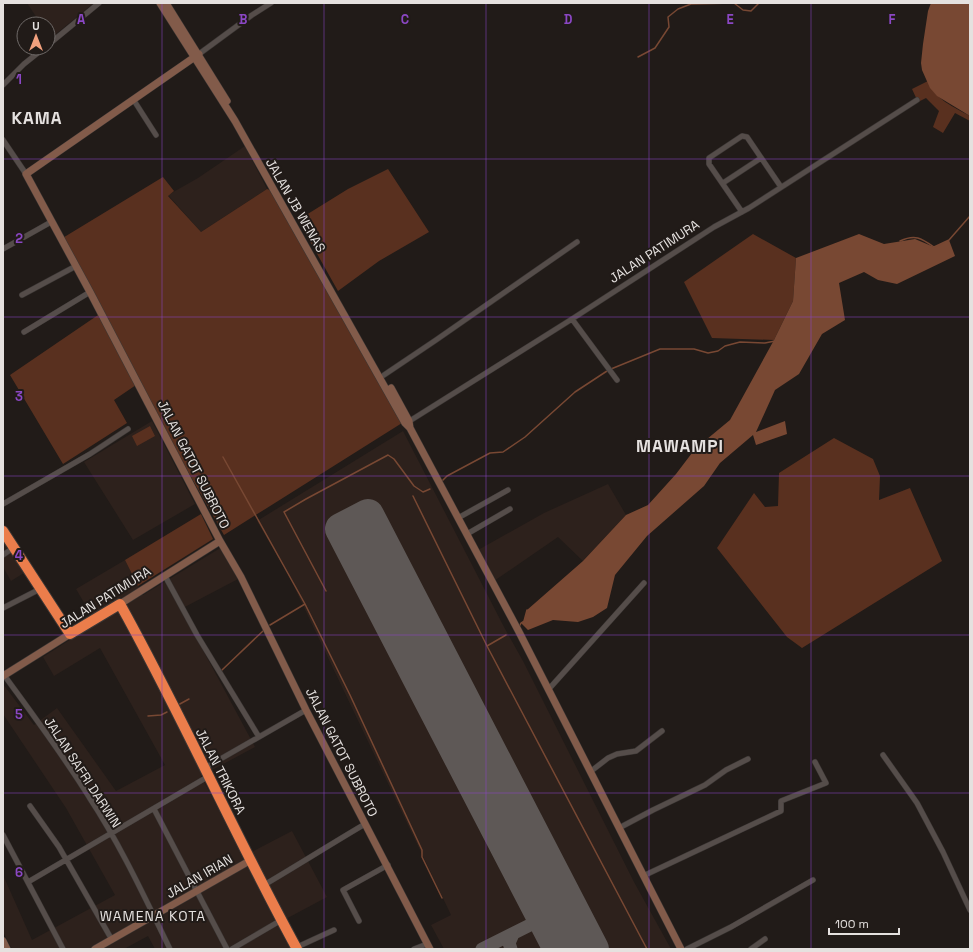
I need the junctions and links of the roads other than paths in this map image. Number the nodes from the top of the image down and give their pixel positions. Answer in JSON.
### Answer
{"nodes":[{"id":1,"x":99,"y":3,"type":"edge"},
{"id":2,"x":160,"y":3,"type":"edge"},
{"id":3,"x":166,"y":3,"type":"edge"},
{"id":4,"x":271,"y":3,"type":"edge"},
{"id":5,"x":56,"y":38,"type":"edge"},
{"id":6,"x":196,"y":55,"type":"junction"},
{"id":7,"x":34,"y":56,"type":"edge"},
{"id":8,"x":3,"y":85,"type":"edge"},
{"id":9,"x":133,"y":99,"type":"junction"},
{"id":10,"x":918,"y":100,"type":"dead end"},
{"id":11,"x":156,"y":135,"type":"dead end"},
{"id":12,"x":3,"y":140,"type":"edge"},
{"id":13,"x":761,"y":158,"type":"junction"},
{"id":14,"x":26,"y":174,"type":"junction"},
{"id":15,"x":723,"y":183,"type":"junction"},
{"id":16,"x":781,"y":187,"type":"junction"},
{"id":17,"x":742,"y":212,"type":"junction"},
{"id":18,"x":51,"y":222,"type":"junction"},
{"id":19,"x":577,"y":242,"type":"dead end"},
{"id":20,"x":3,"y":249,"type":"edge"},
{"id":21,"x":76,"y":266,"type":"junction"},
{"id":22,"x":332,"y":289,"type":"junction"},
{"id":23,"x":90,"y":292,"type":"junction"},
{"id":24,"x":22,"y":295,"type":"dead end"},
{"id":25,"x":572,"y":319,"type":"junction"},
{"id":26,"x":24,"y":332,"type":"dead end"},
{"id":27,"x":384,"y":375,"type":"junction"},
{"id":28,"x":617,"y":380,"type":"dead end"},
{"id":29,"x":408,"y":424,"type":"junction"},
{"id":30,"x":128,"y":429,"type":"dead end"},
{"id":31,"x":508,"y":490,"type":"dead end"},
{"id":32,"x":3,"y":504,"type":"edge"},
{"id":33,"x":510,"y":509,"type":"dead end"},
{"id":34,"x":458,"y":518,"type":"junction"},
{"id":35,"x":3,"y":531,"type":"edge"},
{"id":36,"x":467,"y":534,"type":"junction"},
{"id":37,"x":220,"y":540,"type":"junction"},
{"id":38,"x":13,"y":548,"type":"junction"},
{"id":39,"x":3,"y":555,"type":"edge"},
{"id":40,"x":165,"y":576,"type":"junction"},
{"id":41,"x":644,"y":584,"type":"dead end"},
{"id":42,"x":40,"y":589,"type":"junction"},
{"id":43,"x":118,"y":605,"type":"junction"},
{"id":44,"x":3,"y":608,"type":"edge"},
{"id":45,"x":70,"y":634,"type":"junction"},
{"id":46,"x":4,"y":675,"type":"edge"},
{"id":47,"x":548,"y":690,"type":"junction"},
{"id":48,"x":306,"y":710,"type":"junction"},
{"id":49,"x":662,"y":731,"type":"dead end"},
{"id":50,"x":259,"y":737,"type":"junction"},
{"id":51,"x":883,"y":756,"type":"dead end"},
{"id":52,"x":748,"y":759,"type":"dead end"},
{"id":53,"x":815,"y":762,"type":"dead end"},
{"id":54,"x":590,"y":772,"type":"junction"},
{"id":55,"x":205,"y":773,"type":"junction"},
{"id":56,"x":30,"y":806,"type":"dead end"},
{"id":57,"x":154,"y":809,"type":"junction"},
{"id":58,"x":365,"y":824,"type":"junction"},
{"id":59,"x":619,"y":828,"type":"junction"},
{"id":60,"x":111,"y":833,"type":"junction"},
{"id":61,"x":3,"y":835,"type":"edge"},
{"id":62,"x":66,"y":859,"type":"junction"},
{"id":63,"x":250,"y":861,"type":"junction"},
{"id":64,"x":388,"y":865,"type":"junction"},
{"id":65,"x":643,"y":876,"type":"junction"},
{"id":66,"x":813,"y":880,"type":"dead end"},
{"id":67,"x":28,"y":882,"type":"junction"},
{"id":68,"x":264,"y":885,"type":"junction"},
{"id":69,"x":198,"y":891,"type":"junction"},
{"id":70,"x":970,"y":910,"type":"edge"},
{"id":71,"x":154,"y":916,"type":"junction"},
{"id":72,"x":359,"y":921,"type":"dead end"},
{"id":73,"x":278,"y":922,"type":"junction"},
{"id":74,"x":334,"y":930,"type":"dead end"},
{"id":75,"x":765,"y":939,"type":"dead end"},
{"id":76,"x":112,"y":940,"type":"junction"},
{"id":77,"x":3,"y":941,"type":"edge"},
{"id":78,"x":429,"y":946,"type":"edge"},
{"id":79,"x":295,"y":948,"type":"edge"},
{"id":80,"x":7,"y":949,"type":"edge"},
{"id":81,"x":63,"y":949,"type":"edge"},
{"id":82,"x":95,"y":949,"type":"edge"},
{"id":83,"x":170,"y":949,"type":"edge"},
{"id":84,"x":226,"y":949,"type":"edge"},
{"id":85,"x":232,"y":949,"type":"edge"},
{"id":86,"x":414,"y":949,"type":"edge"},
{"id":87,"x":681,"y":949,"type":"edge"},
{"id":88,"x":687,"y":949,"type":"edge"},
{"id":89,"x":751,"y":949,"type":"edge"}],
"edges":[{"from":1,"to":5,"type":"street"},
{"from":2,"to":6,"type":"main road","name":"JALAN JB WENAS"},
{"from":3,"to":6,"type":"main road","name":"JALAN JB WENAS"},
{"from":4,"to":6,"type":"street"},
{"from":6,"to":9,"type":"main road"},
{"from":6,"to":22,"type":"main road","name":"JALAN JB WENAS"},
{"from":7,"to":8,"type":"street"},
{"from":9,"to":11,"type":"street"},
{"from":9,"to":14,"type":"main road"},
{"from":10,"to":16,"type":"street","name":"JALAN PATIMURA"},
{"from":12,"to":14,"type":"street"},
{"from":13,"to":15,"type":"street"},
{"from":13,"to":15,"type":"street"},
{"from":13,"to":16,"type":"street"},
{"from":14,"to":18,"type":"main road","name":"JALAN GATOT SUBROTO"},
{"from":15,"to":17,"type":"street"},
{"from":16,"to":17,"type":"street","name":"JALAN PATIMURA"},
{"from":17,"to":25,"type":"street","name":"JALAN PATIMURA"},
{"from":18,"to":20,"type":"street"},
{"from":18,"to":21,"type":"main road","name":"JALAN GATOT SUBROTO"},
{"from":19,"to":27,"type":"street"},
{"from":21,"to":23,"type":"main road","name":"JALAN GATOT SUBROTO"},
{"from":21,"to":24,"type":"street"},
{"from":22,"to":27,"type":"main road","name":"JALAN JB WENAS"},
{"from":22,"to":29,"type":"main road","name":"JALAN JB WENAS"},
{"from":23,"to":26,"type":"street"},
{"from":23,"to":37,"type":"main road","name":"JALAN GATOT SUBROTO"},
{"from":25,"to":28,"type":"street"},
{"from":25,"to":29,"type":"street","name":"JALAN PATIMURA"},
{"from":27,"to":29,"type":"main road","name":"JALAN JB WENAS"},
{"from":29,"to":34,"type":"main road"},
{"from":30,"to":32,"type":"street"},
{"from":31,"to":34,"type":"street"},
{"from":33,"to":36,"type":"street"},
{"from":34,"to":36,"type":"main road"},
{"from":35,"to":38,"type":"highway"},
{"from":36,"to":47,"type":"main road"},
{"from":37,"to":40,"type":"main road","name":"JALAN PATIMURA"},
{"from":37,"to":48,"type":"main road","name":"JALAN GATOT SUBROTO"},
{"from":38,"to":39,"type":"street"},
{"from":38,"to":42,"type":"highway"},
{"from":40,"to":43,"type":"main road","name":"JALAN PATIMURA"},
{"from":40,"to":50,"type":"street"},
{"from":41,"to":47,"type":"street"},
{"from":42,"to":44,"type":"street"},
{"from":42,"to":45,"type":"highway"},
{"from":43,"to":45,"type":"highway","name":"JALAN PATIMURA"},
{"from":43,"to":55,"type":"highway","name":"JALAN TRIKORA"},
{"from":45,"to":46,"type":"main road","name":"JALAN PATIMURA"},
{"from":46,"to":60,"type":"street","name":"JALAN SAFRI DARWIN"},
{"from":47,"to":54,"type":"main road"},
{"from":48,"to":50,"type":"street"},
{"from":48,"to":58,"type":"main road","name":"JALAN GATOT SUBROTO"},
{"from":49,"to":54,"type":"street"},
{"from":50,"to":55,"type":"street"},
{"from":51,"to":70,"type":"street"},
{"from":52,"to":59,"type":"street"},
{"from":53,"to":65,"type":"street"},
{"from":54,"to":59,"type":"main road"},
{"from":55,"to":57,"type":"street"},
{"from":55,"to":63,"type":"highway","name":"JALAN TRIKORA"},
{"from":56,"to":62,"type":"street"},
{"from":57,"to":60,"type":"street"},
{"from":57,"to":69,"type":"street"},
{"from":58,"to":64,"type":"main road","name":"JALAN GATOT SUBROTO"},
{"from":58,"to":68,"type":"street"},
{"from":59,"to":65,"type":"main road"},
{"from":60,"to":62,"type":"street"},
{"from":60,"to":71,"type":"street","name":"JALAN SAFRI DARWIN"},
{"from":61,"to":67,"type":"street"},
{"from":62,"to":67,"type":"street"},
{"from":62,"to":76,"type":"street"},
{"from":63,"to":68,"type":"highway","name":"JALAN TRIKORA"},
{"from":63,"to":69,"type":"main road","name":"JALAN IRIAN"},
{"from":63,"to":73,"type":"highway","name":"JALAN TRIKORA"},
{"from":64,"to":72,"type":"street"},
{"from":64,"to":78,"type":"main road","name":"JALAN GATOT SUBROTO"},
{"from":65,"to":87,"type":"main road"},
{"from":66,"to":88,"type":"street"},
{"from":67,"to":81,"type":"street"},
{"from":68,"to":79,"type":"highway","name":"JALAN TRIKORA"},
{"from":69,"to":71,"type":"main road","name":"JALAN IRIAN"},
{"from":69,"to":84,"type":"street"},
{"from":71,"to":76,"type":"main road","name":"JALAN IRIAN"},
{"from":71,"to":83,"type":"street","name":"JALAN SAFRI DARWIN"},
{"from":73,"to":79,"type":"highway","name":"JALAN TRIKORA"},
{"from":73,"to":85,"type":"street"},
{"from":74,"to":79,"type":"street"},
{"from":75,"to":89,"type":"street"},
{"from":76,"to":82,"type":"main road","name":"JALAN IRIAN"},
{"from":77,"to":80,"type":"main road"},
{"from":78,"to":86,"type":"street"}]}
